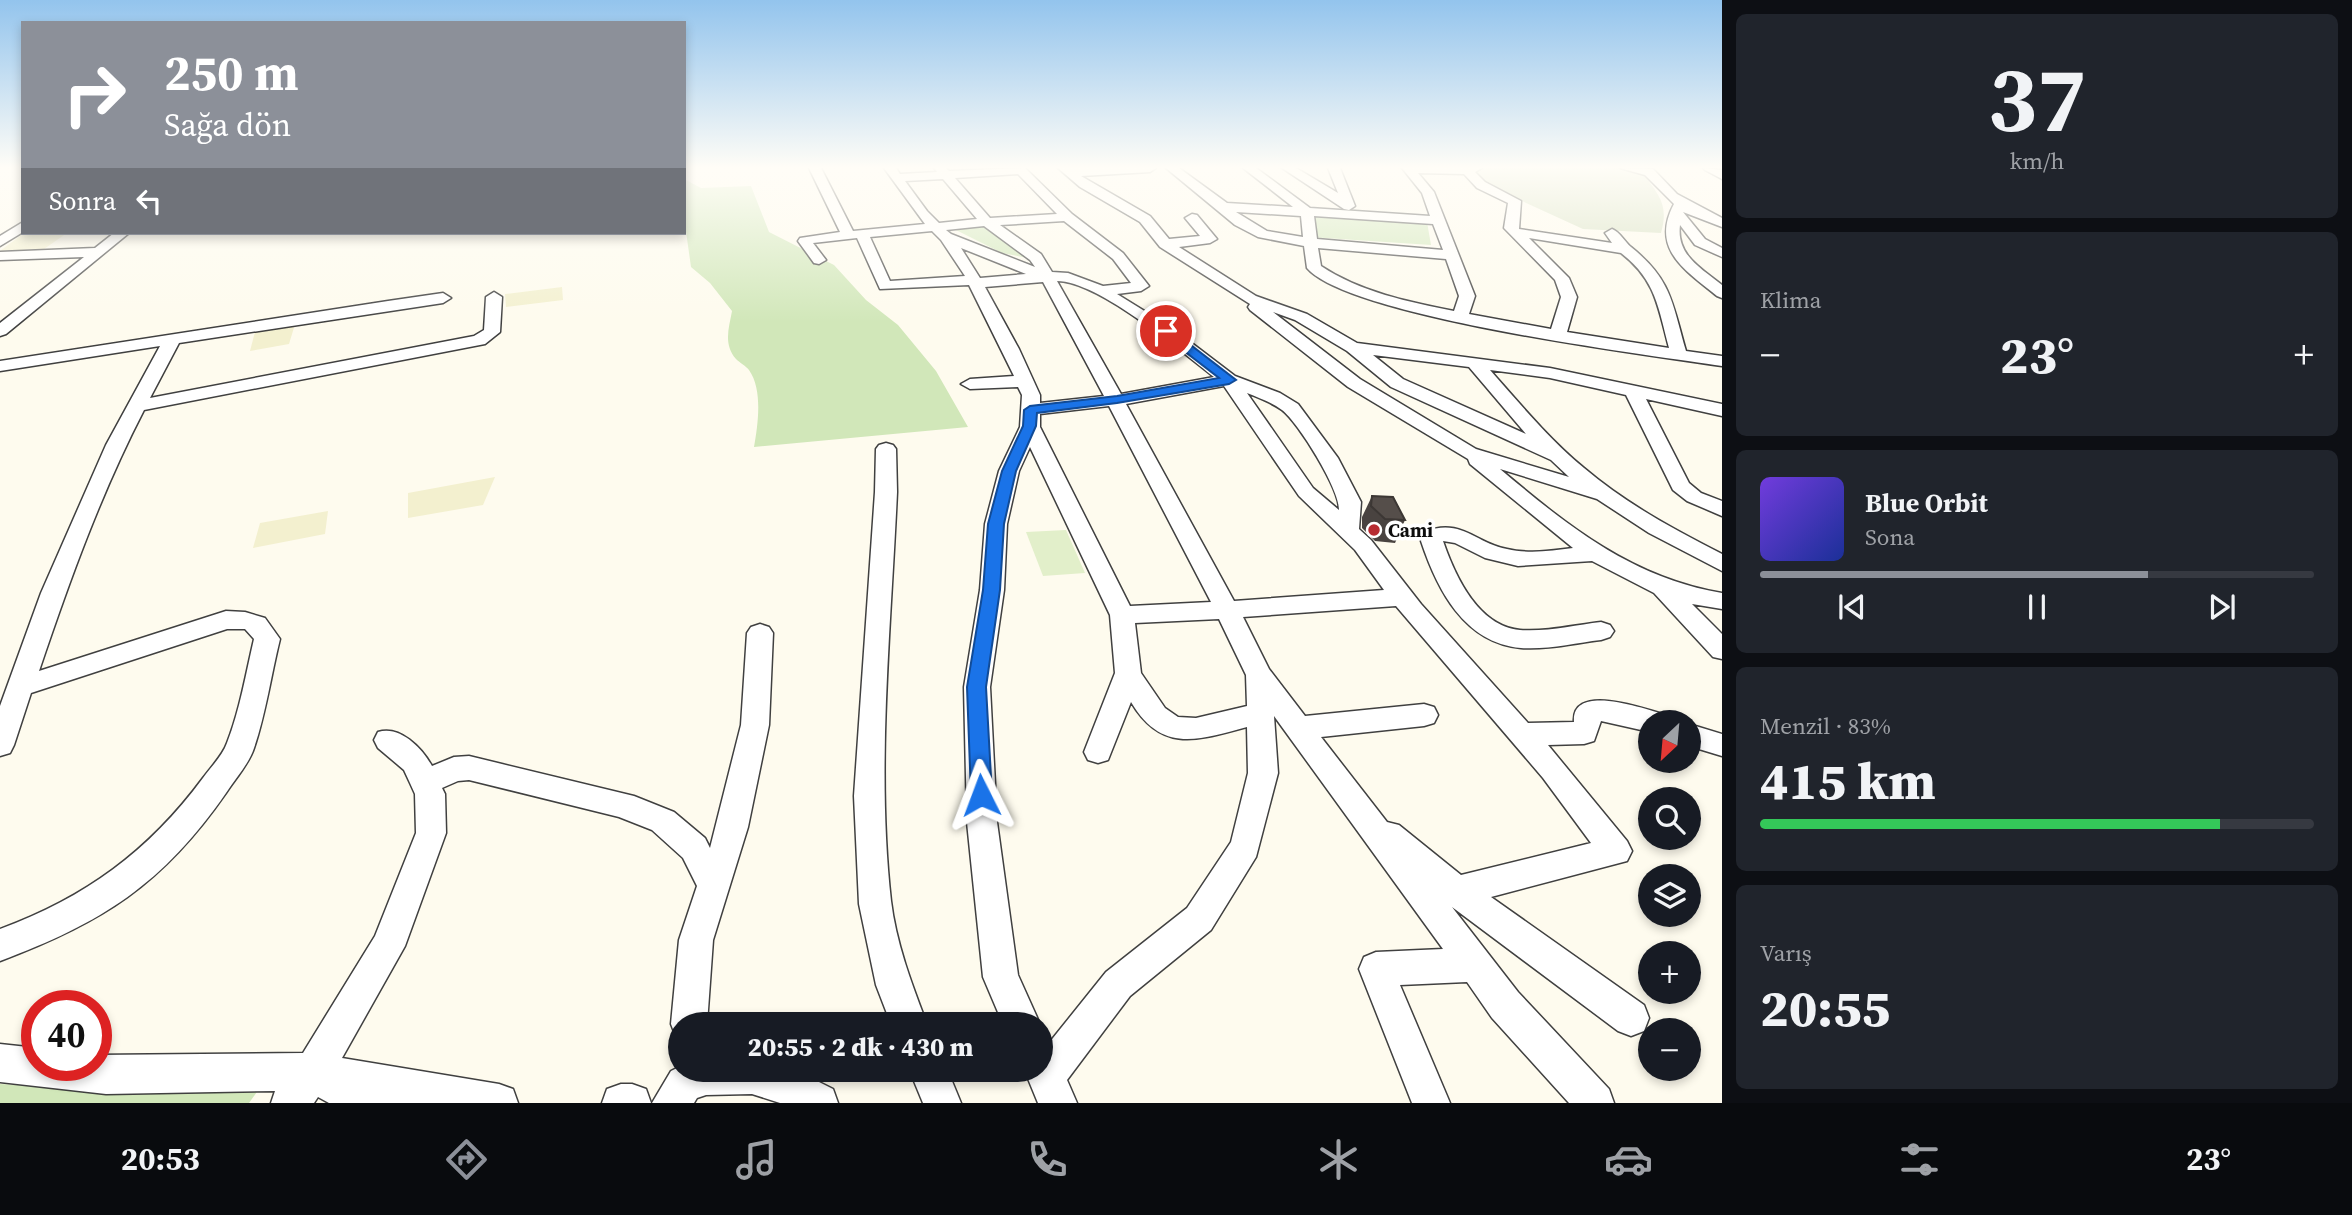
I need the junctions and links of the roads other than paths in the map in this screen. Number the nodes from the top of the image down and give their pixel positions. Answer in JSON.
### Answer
{"nodes":[{"id":1,"x":846,"y":219,"type":"edge"},
{"id":2,"x":928,"y":219,"type":"edge"},
{"id":3,"x":986,"y":219,"type":"edge"},
{"id":4,"x":1036,"y":219,"type":"edge"},
{"id":5,"x":1046,"y":219,"type":"edge"},
{"id":6,"x":1070,"y":219,"type":"edge"},
{"id":7,"x":1145,"y":219,"type":"edge"},
{"id":8,"x":1193,"y":219,"type":"edge"},
{"id":9,"x":1237,"y":219,"type":"edge"},
{"id":10,"x":1308,"y":219,"type":"edge"},
{"id":11,"x":1434,"y":219,"type":"edge"},
{"id":12,"x":1512,"y":219,"type":"edge"},
{"id":13,"x":1672,"y":219,"type":"edge"},
{"id":14,"x":1685,"y":219,"type":"edge"},
{"id":15,"x":1438,"y":220,"type":"joint"},
{"id":16,"x":988,"y":222,"type":"junction"},
{"id":17,"x":21,"y":227,"type":"edge"},
{"id":18,"x":941,"y":232,"type":"junction"},
{"id":19,"x":1516,"y":232,"type":"junction"},
{"id":20,"x":1612,"y":233,"type":"dead end"},
{"id":21,"x":855,"y":234,"type":"junction"},
{"id":22,"x":119,"y":235,"type":"edge"},
{"id":23,"x":0,"y":242,"type":"edge"},
{"id":24,"x":1312,"y":243,"type":"junction"},
{"id":25,"x":1102,"y":244,"type":"junction"},
{"id":26,"x":1166,"y":244,"type":"junction"},
{"id":27,"x":1621,"y":249,"type":"junction"},
{"id":28,"x":97,"y":252,"type":"junction"},
{"id":29,"x":1722,"y":253,"type":"edge"},
{"id":30,"x":1450,"y":255,"type":"junction"},
{"id":31,"x":0,"y":256,"type":"edge"},
{"id":32,"x":819,"y":260,"type":"dead end"},
{"id":33,"x":1048,"y":278,"type":"junction"},
{"id":34,"x":974,"y":281,"type":"junction"},
{"id":35,"x":1102,"y":291,"type":"junction"},
{"id":36,"x":1722,"y":293,"type":"edge"},
{"id":37,"x":443,"y":298,"type":"dead end"},
{"id":38,"x":494,"y":298,"type":"dead end"},
{"id":39,"x":1251,"y":299,"type":"junction"},
{"id":40,"x":1461,"y":316,"type":"junction"},
{"id":41,"x":0,"y":331,"type":"edge"},
{"id":42,"x":1557,"y":337,"type":"junction"},
{"id":43,"x":171,"y":342,"type":"junction"},
{"id":44,"x":1353,"y":347,"type":"junction"},
{"id":45,"x":1679,"y":355,"type":"junction"},
{"id":46,"x":1722,"y":361,"type":"edge"},
{"id":47,"x":1475,"y":365,"type":"junction"},
{"id":48,"x":0,"y":366,"type":"edge"},
{"id":49,"x":1229,"y":380,"type":"junction"},
{"id":50,"x":1025,"y":381,"type":"junction"},
{"id":51,"x":970,"y":384,"type":"dead end"},
{"id":52,"x":1633,"y":390,"type":"junction"},
{"id":53,"x":1117,"y":400,"type":"junction"},
{"id":54,"x":137,"y":406,"type":"junction"},
{"id":55,"x":1722,"y":410,"type":"edge"},
{"id":56,"x":1030,"y":418,"type":"junction"},
{"id":57,"x":886,"y":449,"type":"dead end"},
{"id":58,"x":1469,"y":453,"type":"junction"},
{"id":59,"x":1558,"y":456,"type":"junction"},
{"id":60,"x":1606,"y":495,"type":"junction"},
{"id":61,"x":1722,"y":509,"type":"edge"},
{"id":62,"x":1348,"y":532,"type":"junction"},
{"id":63,"x":1597,"y":553,"type":"junction"},
{"id":64,"x":1722,"y":563,"type":"edge"},
{"id":65,"x":1665,"y":591,"type":"junction"},
{"id":66,"x":1402,"y":597,"type":"junction"},
{"id":67,"x":1722,"y":601,"type":"edge"},
{"id":68,"x":1226,"y":610,"type":"junction"},
{"id":69,"x":1122,"y":615,"type":"junction"},
{"id":70,"x":1601,"y":631,"type":"dead end"},
{"id":71,"x":760,"y":633,"type":"dead end"},
{"id":72,"x":1722,"y":650,"type":"edge"},
{"id":73,"x":1128,"y":673,"type":"junction"},
{"id":74,"x":1259,"y":675,"type":"junction"},
{"id":75,"x":20,"y":687,"type":"junction"},
{"id":76,"x":1260,"y":713,"type":"junction"},
{"id":77,"x":1424,"y":715,"type":"dead end"},
{"id":78,"x":1638,"y":719,"type":"edge"},
{"id":79,"x":1298,"y":728,"type":"junction"},
{"id":80,"x":1521,"y":734,"type":"junction"},
{"id":81,"x":1701,"y":739,"type":"edge"},
{"id":82,"x":388,"y":740,"type":"dead end"},
{"id":83,"x":0,"y":745,"type":"edge"},
{"id":84,"x":1722,"y":745,"type":"edge"},
{"id":85,"x":1098,"y":752,"type":"dead end"},
{"id":86,"x":425,"y":783,"type":"junction"},
{"id":87,"x":1361,"y":813,"type":"junction"},
{"id":88,"x":714,"y":886,"type":"junction"},
{"id":89,"x":1456,"y":891,"type":"junction"},
{"id":90,"x":0,"y":945,"type":"edge"},
{"id":91,"x":1475,"y":965,"type":"junction"},
{"id":92,"x":691,"y":1012,"type":"edge"},
{"id":93,"x":904,"y":1012,"type":"edge"},
{"id":94,"x":1017,"y":1012,"type":"edge"},
{"id":95,"x":1631,"y":1018,"type":"dead end"},
{"id":96,"x":0,"y":1063,"type":"edge"},
{"id":97,"x":313,"y":1072,"type":"junction"},
{"id":98,"x":1053,"y":1076,"type":"edge"},
{"id":99,"x":933,"y":1082,"type":"edge"},
{"id":100,"x":680,"y":1085,"type":"edge"},
{"id":101,"x":290,"y":1103,"type":"edge"},
{"id":102,"x":365,"y":1103,"type":"edge"},
{"id":103,"x":499,"y":1103,"type":"edge"},
{"id":104,"x":621,"y":1103,"type":"edge"},
{"id":105,"x":632,"y":1103,"type":"edge"},
{"id":106,"x":819,"y":1103,"type":"edge"},
{"id":107,"x":942,"y":1103,"type":"edge"},
{"id":108,"x":1431,"y":1103,"type":"edge"},
{"id":109,"x":1595,"y":1103,"type":"edge"}],
"edges":[{"from":1,"to":21,"type":"street"},
{"from":2,"to":18,"type":"street"},
{"from":3,"to":16,"type":"street"},
{"from":4,"to":16,"type":"street"},
{"from":5,"to":25,"type":"street"},
{"from":6,"to":25,"type":"street"},
{"from":7,"to":26,"type":"street"},
{"from":8,"to":26,"type":"street"},
{"from":9,"to":24,"type":"street"},
{"from":10,"to":24,"type":"street"},
{"from":11,"to":15,"type":"street"},
{"from":12,"to":19,"type":"street"},
{"from":13,"to":36,"type":"street"},
{"from":14,"to":29,"type":"street"},
{"from":15,"to":30,"type":"street"},
{"from":16,"to":18,"type":"street"},
{"from":16,"to":33,"type":"street"},
{"from":17,"to":23,"type":"street"},
{"from":18,"to":21,"type":"street"},
{"from":18,"to":33,"type":"street"},
{"from":18,"to":34,"type":"street"},
{"from":19,"to":27,"type":"street"},
{"from":19,"to":42,"type":"street"},
{"from":20,"to":27,"type":"street"},
{"from":21,"to":32,"type":"street"},
{"from":21,"to":34,"type":"street"},
{"from":22,"to":28,"type":"street"},
{"from":24,"to":30,"type":"street"},
{"from":24,"to":40,"type":"street"},
{"from":25,"to":35,"type":"street"},
{"from":26,"to":39,"type":"street"},
{"from":27,"to":45,"type":"street"},
{"from":28,"to":31,"type":"street"},
{"from":28,"to":41,"type":"street"},
{"from":30,"to":40,"type":"street"},
{"from":33,"to":34,"type":"street"},
{"from":33,"to":35,"type":"street"},
{"from":33,"to":53,"type":"street"},
{"from":34,"to":50,"type":"street"},
{"from":35,"to":49,"type":"street"},
{"from":37,"to":43,"type":"street"},
{"from":38,"to":54,"type":"street"},
{"from":39,"to":44,"type":"street"},
{"from":39,"to":58,"type":"street"},
{"from":40,"to":42,"type":"street"},
{"from":42,"to":45,"type":"street"},
{"from":43,"to":48,"type":"street"},
{"from":43,"to":54,"type":"street"},
{"from":44,"to":47,"type":"street"},
{"from":44,"to":59,"type":"street"},
{"from":45,"to":46,"type":"street"},
{"from":47,"to":52,"type":"street"},
{"from":47,"to":59,"type":"street"},
{"from":49,"to":53,"type":"street"},
{"from":49,"to":62,"type":"street"},
{"from":49,"to":62,"type":"street"},
{"from":50,"to":51,"type":"street"},
{"from":50,"to":56,"type":"street"},
{"from":52,"to":55,"type":"street"},
{"from":52,"to":61,"type":"street"},
{"from":53,"to":56,"type":"street"},
{"from":53,"to":68,"type":"street"},
{"from":54,"to":75,"type":"street"},
{"from":56,"to":69,"type":"street"},
{"from":56,"to":94,"type":"street"},
{"from":57,"to":93,"type":"street"},
{"from":58,"to":60,"type":"street"},
{"from":58,"to":63,"type":"street"},
{"from":59,"to":60,"type":"street"},
{"from":60,"to":64,"type":"street"},
{"from":62,"to":66,"type":"street"},
{"from":63,"to":65,"type":"street"},
{"from":63,"to":70,"type":"street"},
{"from":65,"to":67,"type":"street"},
{"from":65,"to":72,"type":"street"},
{"from":66,"to":68,"type":"street"},
{"from":66,"to":80,"type":"street"},
{"from":68,"to":69,"type":"street"},
{"from":68,"to":74,"type":"street"},
{"from":69,"to":73,"type":"street"},
{"from":71,"to":88,"type":"street"},
{"from":73,"to":76,"type":"street"},
{"from":73,"to":85,"type":"street"},
{"from":74,"to":76,"type":"street"},
{"from":74,"to":79,"type":"street"},
{"from":75,"to":83,"type":"street"},
{"from":75,"to":90,"type":"street"},
{"from":76,"to":98,"type":"street"},
{"from":77,"to":79,"type":"street"},
{"from":78,"to":80,"type":"street"},
{"from":79,"to":87,"type":"street"},
{"from":80,"to":89,"type":"street"},
{"from":81,"to":84,"type":"street"},
{"from":82,"to":86,"type":"street"},
{"from":86,"to":88,"type":"street"},
{"from":86,"to":97,"type":"street"},
{"from":87,"to":89,"type":"street"},
{"from":87,"to":91,"type":"street"},
{"from":88,"to":92,"type":"street"},
{"from":89,"to":95,"type":"street"},
{"from":91,"to":108,"type":"street"},
{"from":91,"to":109,"type":"street"},
{"from":96,"to":97,"type":"street"},
{"from":97,"to":101,"type":"street"},
{"from":97,"to":102,"type":"street"},
{"from":97,"to":103,"type":"street"},
{"from":99,"to":107,"type":"street"},
{"from":100,"to":106,"type":"street"},
{"from":104,"to":105,"type":"street"}]}
